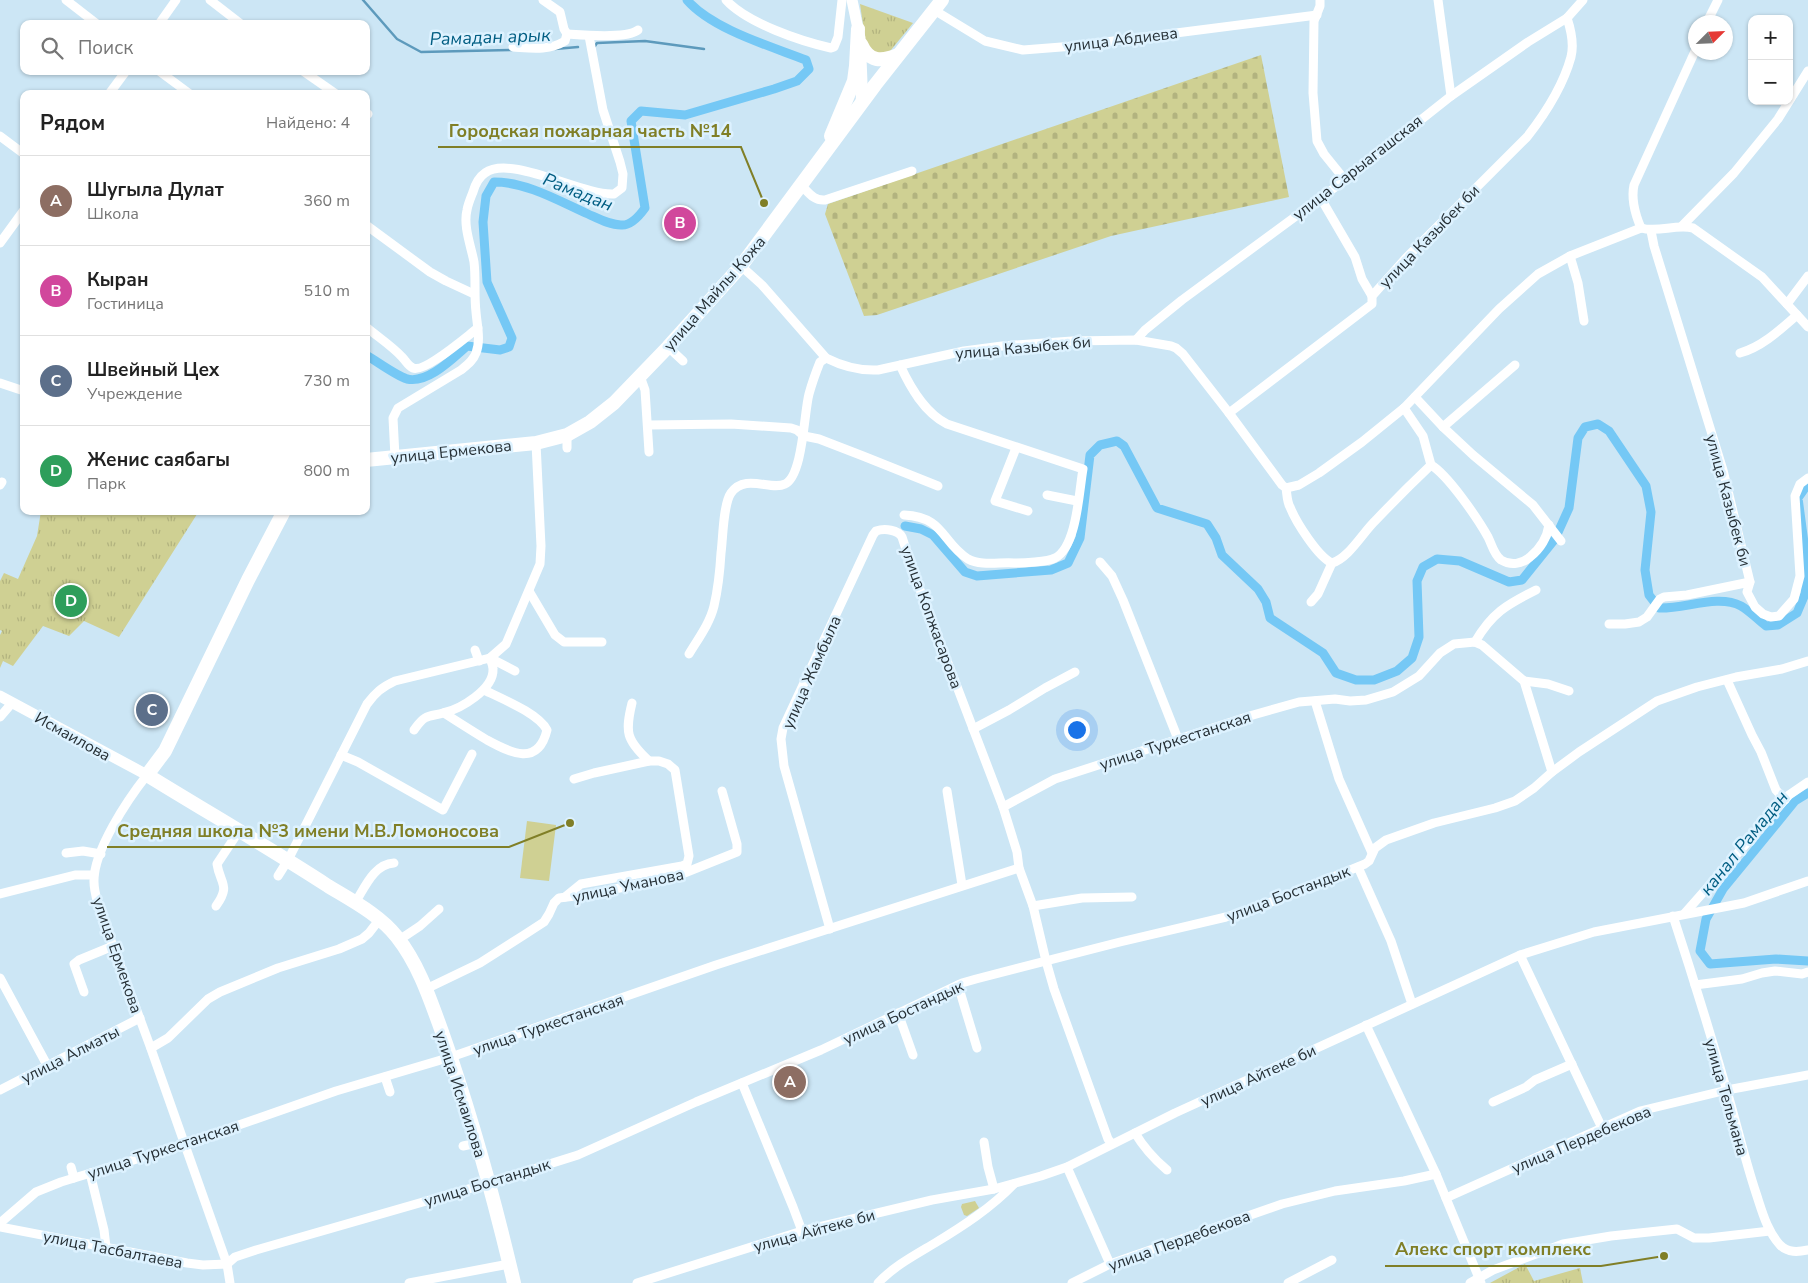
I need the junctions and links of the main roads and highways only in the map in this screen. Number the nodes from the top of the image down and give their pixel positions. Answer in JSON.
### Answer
{"nodes":[{"id":1,"x":938,"y":5,"type":"edge"},
{"id":2,"x":858,"y":29,"type":"road end"},
{"id":3,"x":861,"y":44,"type":"road end"},
{"id":4,"x":898,"y":55,"type":"junction"},
{"id":5,"x":828,"y":148,"type":"junction"},
{"id":6,"x":536,"y":443,"type":"joint"},
{"id":7,"x":370,"y":460,"type":"edge"},
{"id":8,"x":282,"y":515,"type":"edge"},
{"id":9,"x":147,"y":775,"type":"joint"},
{"id":10,"x":514,"y":1283,"type":"edge"}],
"edges":[{"from":1,"to":4,"type":"main road","name":"улица Майлы Кожа"},
{"from":2,"to":5,"type":"main road"},
{"from":3,"to":4,"type":"main road"},
{"from":4,"to":5,"type":"main road","name":"улица Майлы Кожа"},
{"from":5,"to":6,"type":"main road","name":"улица Майлы Кожа"},
{"from":6,"to":7,"type":"main road","name":"улица Ермекова"},
{"from":8,"to":9,"type":"main road","name":"улица Ермекова"},
{"from":9,"to":10,"type":"main road","name":"улица Исмаилова"}]}
